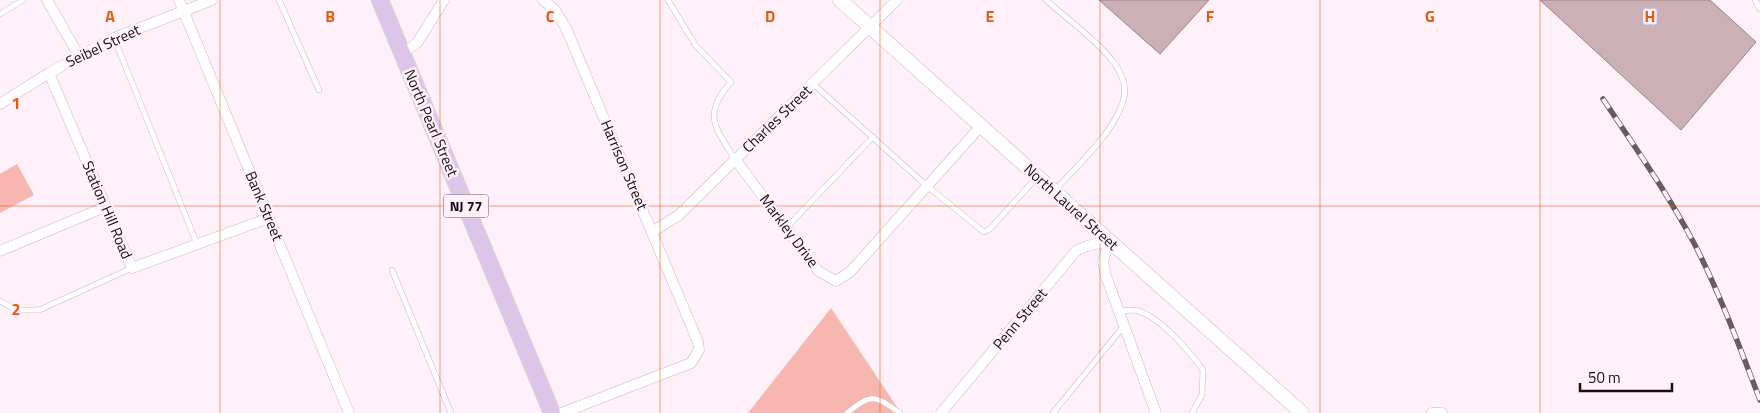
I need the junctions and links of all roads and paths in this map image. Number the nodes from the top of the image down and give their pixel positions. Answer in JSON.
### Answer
{"nodes":[{"id":1,"x":23,"y":0,"type":"edge"},
{"id":2,"x":47,"y":0,"type":"edge"},
{"id":3,"x":179,"y":0,"type":"edge"},
{"id":4,"x":212,"y":0,"type":"edge"},
{"id":5,"x":279,"y":0,"type":"edge"},
{"id":6,"x":380,"y":0,"type":"edge"},
{"id":7,"x":444,"y":0,"type":"edge"},
{"id":8,"x":544,"y":0,"type":"edge"},
{"id":9,"x":668,"y":0,"type":"edge"},
{"id":10,"x":840,"y":0,"type":"edge"},
{"id":11,"x":898,"y":0,"type":"edge"},
{"id":12,"x":1046,"y":0,"type":"edge"},
{"id":13,"x":1755,"y":0,"type":"edge"},
{"id":14,"x":1760,"y":9,"type":"edge"},
{"id":15,"x":184,"y":12,"type":"junction"},
{"id":16,"x":0,"y":14,"type":"edge"},
{"id":17,"x":870,"y":26,"type":"junction"},
{"id":18,"x":114,"y":38,"type":"junction"},
{"id":19,"x":402,"y":53,"type":"junction"},
{"id":20,"x":79,"y":56,"type":"junction"},
{"id":21,"x":49,"y":73,"type":"junction"},
{"id":22,"x":812,"y":83,"type":"junction"},
{"id":23,"x":319,"y":90,"type":"dead end"},
{"id":24,"x":0,"y":104,"type":"edge"},
{"id":25,"x":981,"y":126,"type":"junction"},
{"id":26,"x":873,"y":137,"type":"junction"},
{"id":27,"x":735,"y":159,"type":"junction"},
{"id":28,"x":1037,"y":177,"type":"junction"},
{"id":29,"x":927,"y":186,"type":"junction"},
{"id":30,"x":1054,"y":192,"type":"junction"},
{"id":31,"x":105,"y":207,"type":"junction"},
{"id":32,"x":269,"y":218,"type":"junction"},
{"id":33,"x":786,"y":228,"type":"junction"},
{"id":34,"x":652,"y":232,"type":"junction"},
{"id":35,"x":1109,"y":241,"type":"junction"},
{"id":36,"x":197,"y":244,"type":"junction"},
{"id":37,"x":0,"y":250,"type":"edge"},
{"id":38,"x":132,"y":268,"type":"junction"},
{"id":39,"x":392,"y":270,"type":"dead end"},
{"id":40,"x":0,"y":301,"type":"edge"},
{"id":41,"x":1118,"y":311,"type":"junction"},
{"id":42,"x":1124,"y":328,"type":"junction"},
{"id":43,"x":349,"y":413,"type":"edge"},
{"id":44,"x":451,"y":413,"type":"edge"},
{"id":45,"x":552,"y":413,"type":"edge"},
{"id":46,"x":562,"y":413,"type":"edge"},
{"id":47,"x":847,"y":413,"type":"edge"},
{"id":48,"x":900,"y":413,"type":"edge"},
{"id":49,"x":941,"y":413,"type":"edge"},
{"id":50,"x":1053,"y":413,"type":"edge"},
{"id":51,"x":1156,"y":413,"type":"edge"},
{"id":52,"x":1192,"y":413,"type":"edge"},
{"id":53,"x":1302,"y":413,"type":"edge"},
{"id":54,"x":1432,"y":413,"type":"edge"},
{"id":55,"x":1442,"y":413,"type":"edge"}],
"edges":[{"from":1,"to":16,"type":"lane"},
{"from":2,"to":20,"type":"street"},
{"from":3,"to":15,"type":"street","name":"Bank Street"},
{"from":4,"to":15,"type":"street","name":"Seibel Street"},
{"from":5,"to":23,"type":"lane"},
{"from":6,"to":19,"type":"main road","name":"North Pearl Street","number":"NJ 77"},
{"from":7,"to":19,"type":"street"},
{"from":8,"to":34,"type":"street","name":"Harrison Street"},
{"from":9,"to":27,"type":"lane","name":"Markley Drive"},
{"from":10,"to":17,"type":"street","name":"North Laurel Street"},
{"from":11,"to":17,"type":"street","name":"Charles Street"},
{"from":12,"to":30,"type":"lane"},
{"from":13,"to":14,"type":"lane"},
{"from":15,"to":18,"type":"street","name":"Seibel Street"},
{"from":15,"to":32,"type":"street","name":"Bank Street"},
{"from":17,"to":22,"type":"street","name":"Charles Street"},
{"from":17,"to":25,"type":"street","name":"North Laurel Street"},
{"from":18,"to":20,"type":"street","name":"Seibel Street"},
{"from":18,"to":36,"type":"lane"},
{"from":19,"to":45,"type":"main road","name":"North Pearl Street","number":"NJ 77"},
{"from":20,"to":21,"type":"street","name":"Seibel Street"},
{"from":21,"to":24,"type":"street","name":"Seibel Street"},
{"from":21,"to":31,"type":"street","name":"Station Hill Road"},
{"from":22,"to":26,"type":"lane"},
{"from":22,"to":27,"type":"street","name":"Charles Street"},
{"from":25,"to":28,"type":"street","name":"North Laurel Street"},
{"from":25,"to":29,"type":"street","name":"Markley Drive"},
{"from":26,"to":29,"type":"lane"},
{"from":26,"to":33,"type":"lane"},
{"from":27,"to":33,"type":"street","name":"Markley Drive"},
{"from":27,"to":34,"type":"street","name":"Charles Street"},
{"from":28,"to":29,"type":"lane"},
{"from":28,"to":30,"type":"street","name":"North Laurel Street"},
{"from":29,"to":33,"type":"street","name":"Markley Drive"},
{"from":30,"to":35,"type":"street","name":"North Laurel Street"},
{"from":31,"to":37,"type":"street"},
{"from":31,"to":38,"type":"street","name":"Station Hill Road"},
{"from":32,"to":36,"type":"street","name":"Station Hill Road"},
{"from":32,"to":43,"type":"street","name":"Bank Street"},
{"from":34,"to":46,"type":"street","name":"Harrison Street"},
{"from":35,"to":41,"type":"street"},
{"from":35,"to":49,"type":"street","name":"Penn Street"},
{"from":35,"to":53,"type":"street","name":"North Laurel Street"},
{"from":36,"to":38,"type":"street","name":"Station Hill Road"},
{"from":38,"to":40,"type":"lane"},
{"from":39,"to":44,"type":"lane"},
{"from":41,"to":42,"type":"street"},
{"from":41,"to":52,"type":"lane"},
{"from":42,"to":50,"type":"lane"},
{"from":42,"to":51,"type":"street"},
{"from":47,"to":48,"type":"lane"},
{"from":54,"to":55,"type":"street"}]}
